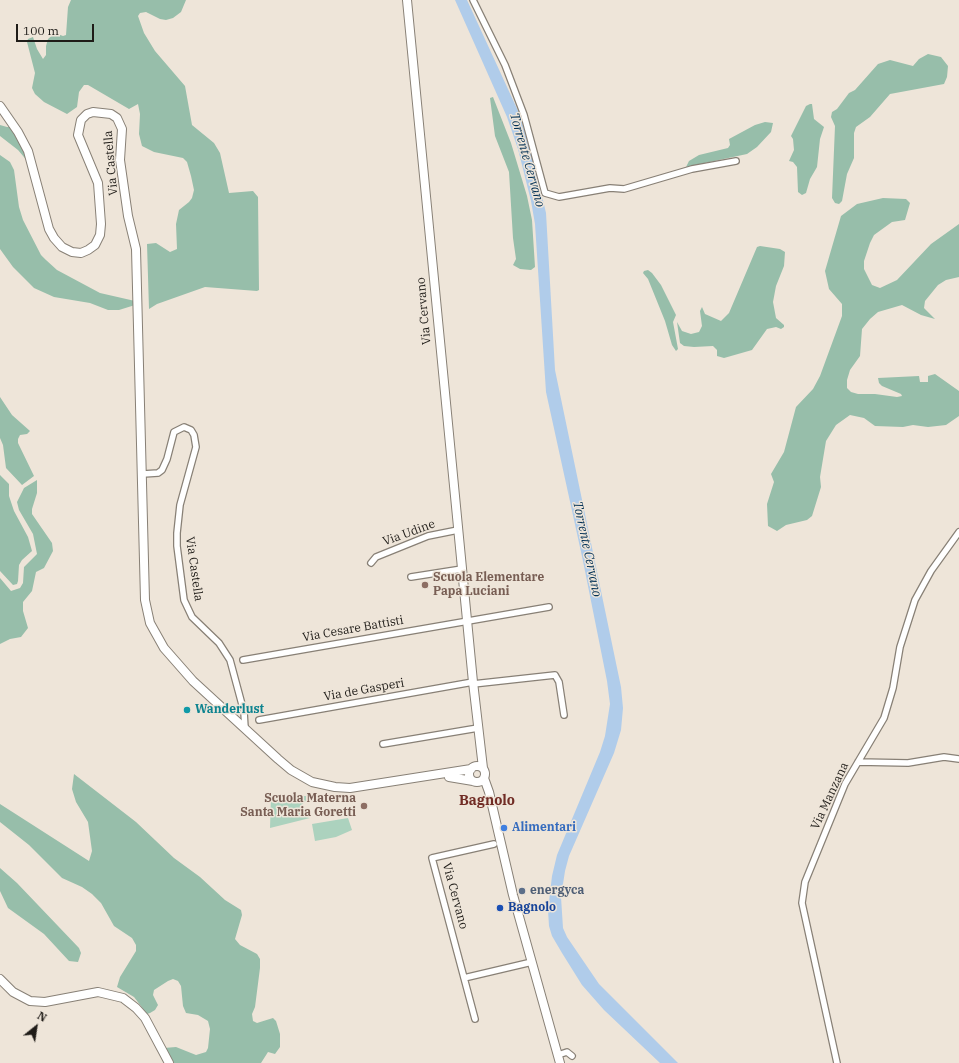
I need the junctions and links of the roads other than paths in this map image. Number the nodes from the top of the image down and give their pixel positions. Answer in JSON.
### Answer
{"nodes":[{"id":1,"x":406,"y":0,"type":"edge"},
{"id":2,"x":473,"y":0,"type":"edge"},
{"id":3,"x":0,"y":106,"type":"edge"},
{"id":4,"x":736,"y":161,"type":"dead end"},
{"id":5,"x":143,"y":474,"type":"junction"},
{"id":6,"x":458,"y":530,"type":"junction"},
{"id":7,"x":959,"y":532,"type":"edge"},
{"id":8,"x":371,"y":563,"type":"dead end"},
{"id":9,"x":462,"y":569,"type":"junction"},
{"id":10,"x":411,"y":577,"type":"dead end"},
{"id":11,"x":549,"y":607,"type":"dead end"},
{"id":12,"x":467,"y":620,"type":"junction"},
{"id":13,"x":243,"y":660,"type":"dead end"},
{"id":14,"x":473,"y":683,"type":"junction"},
{"id":15,"x":564,"y":715,"type":"dead end"},
{"id":16,"x":259,"y":720,"type":"dead end"},
{"id":17,"x":244,"y":728,"type":"junction"},
{"id":18,"x":478,"y":728,"type":"junction"},
{"id":19,"x":383,"y":744,"type":"dead end"},
{"id":20,"x":481,"y":748,"type":"junction"},
{"id":21,"x":959,"y":759,"type":"edge"},
{"id":22,"x":858,"y":762,"type":"junction"},
{"id":23,"x":472,"y":768,"type":"junction"},
{"id":24,"x":483,"y":768,"type":"junction"},
{"id":25,"x":432,"y":776,"type":"junction"},
{"id":26,"x":484,"y":778,"type":"junction"},
{"id":27,"x":474,"y":781,"type":"junction"},
{"id":28,"x":490,"y":799,"type":"junction"},
{"id":29,"x":494,"y":844,"type":"dead end"},
{"id":30,"x":532,"y":962,"type":"junction"},
{"id":31,"x":464,"y":978,"type":"junction"},
{"id":32,"x":0,"y":980,"type":"edge"},
{"id":33,"x":475,"y":1019,"type":"dead end"},
{"id":34,"x":572,"y":1056,"type":"dead end"},
{"id":35,"x":559,"y":1059,"type":"edge"},
{"id":36,"x":169,"y":1063,"type":"edge"},
{"id":37,"x":837,"y":1063,"type":"edge"}],
"edges":[{"from":1,"to":6,"type":"main road","name":"Via Cervano"},
{"from":2,"to":4,"type":"street"},
{"from":3,"to":5,"type":"main road","name":"Via Castella"},
{"from":5,"to":17,"type":"main road","name":"Via Castella"},
{"from":5,"to":17,"type":"street","name":"Via Castella"},
{"from":6,"to":8,"type":"street","name":"Via Udine"},
{"from":6,"to":9,"type":"main road","name":"Via Cervano"},
{"from":7,"to":22,"type":"street","name":"Via Manzana"},
{"from":9,"to":10,"type":"street"},
{"from":9,"to":12,"type":"main road","name":"Via Cervano"},
{"from":11,"to":12,"type":"street"},
{"from":12,"to":13,"type":"street","name":"Via Cesare Battisti"},
{"from":12,"to":14,"type":"main road","name":"Via Cervano"},
{"from":14,"to":15,"type":"street","name":"Via de Gasperi"},
{"from":14,"to":16,"type":"street","name":"Via de Gasperi"},
{"from":14,"to":18,"type":"main road","name":"Via Cervano"},
{"from":17,"to":25,"type":"main road","name":"Via Castella"},
{"from":18,"to":19,"type":"street"},
{"from":18,"to":20,"type":"main road","name":"Via Cervano"},
{"from":20,"to":23,"type":"main road"},
{"from":20,"to":24,"type":"main road","name":"Via Cervano"},
{"from":21,"to":22,"type":"street"},
{"from":22,"to":37,"type":"street","name":"Via Manzana"},
{"from":23,"to":24,"type":"main road"},
{"from":23,"to":25,"type":"main road"},
{"from":23,"to":27,"type":"main road"},
{"from":24,"to":26,"type":"main road"},
{"from":25,"to":27,"type":"main road"},
{"from":26,"to":27,"type":"main road"},
{"from":26,"to":28,"type":"main road"},
{"from":27,"to":28,"type":"main road"},
{"from":28,"to":30,"type":"main road"},
{"from":29,"to":31,"type":"street","name":"Via Cervano"},
{"from":30,"to":31,"type":"street"},
{"from":30,"to":35,"type":"main road"},
{"from":31,"to":33,"type":"street","name":"Via Cervano"},
{"from":32,"to":36,"type":"main road"},
{"from":34,"to":35,"type":"street"}]}
